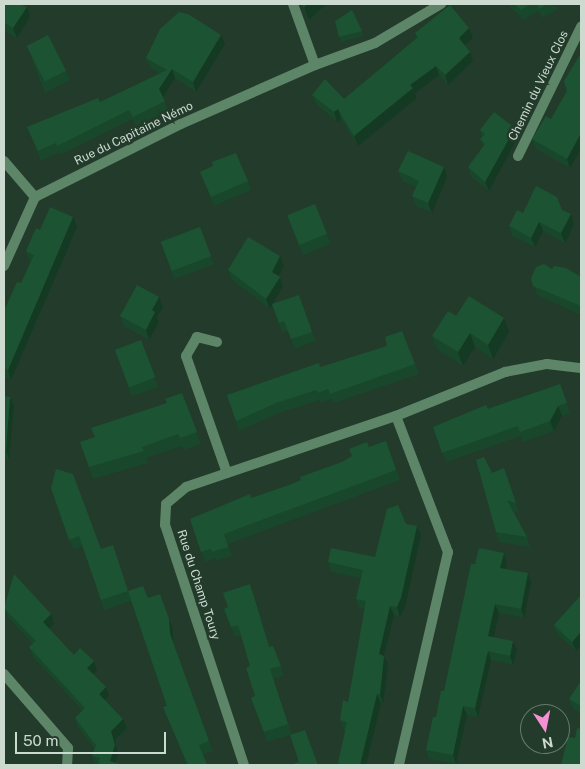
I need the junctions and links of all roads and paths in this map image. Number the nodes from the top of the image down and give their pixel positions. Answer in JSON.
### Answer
{"nodes":[{"id":1,"x":293,"y":4,"type":"edge"},
{"id":2,"x":441,"y":4,"type":"edge"},
{"id":3,"x":581,"y":27,"type":"edge"},
{"id":4,"x":315,"y":64,"type":"junction"},
{"id":5,"x":518,"y":156,"type":"dead end"},
{"id":6,"x":4,"y":161,"type":"edge"},
{"id":7,"x":35,"y":197,"type":"junction"},
{"id":8,"x":4,"y":266,"type":"edge"},
{"id":9,"x":217,"y":342,"type":"dead end"},
{"id":10,"x":581,"y":368,"type":"edge"},
{"id":11,"x":396,"y":416,"type":"junction"},
{"id":12,"x":227,"y":473,"type":"junction"},
{"id":13,"x":4,"y":674,"type":"edge"},
{"id":14,"x":67,"y":765,"type":"edge"},
{"id":15,"x":244,"y":765,"type":"edge"},
{"id":16,"x":399,"y":765,"type":"edge"}],
"edges":[{"from":1,"to":4,"type":"street"},
{"from":2,"to":4,"type":"street"},
{"from":3,"to":5,"type":"street","name":"Chemin du Vieux Clos"},
{"from":4,"to":7,"type":"street","name":"Rue du Capitaine Némo"},
{"from":6,"to":7,"type":"street"},
{"from":7,"to":8,"type":"street"},
{"from":9,"to":12,"type":"street"},
{"from":10,"to":11,"type":"street","name":"Rue du Champ Toury"},
{"from":11,"to":12,"type":"street","name":"Rue du Champ Toury"},
{"from":11,"to":16,"type":"street"},
{"from":12,"to":15,"type":"street","name":"Rue du Champ Toury"},
{"from":13,"to":14,"type":"street"}]}
